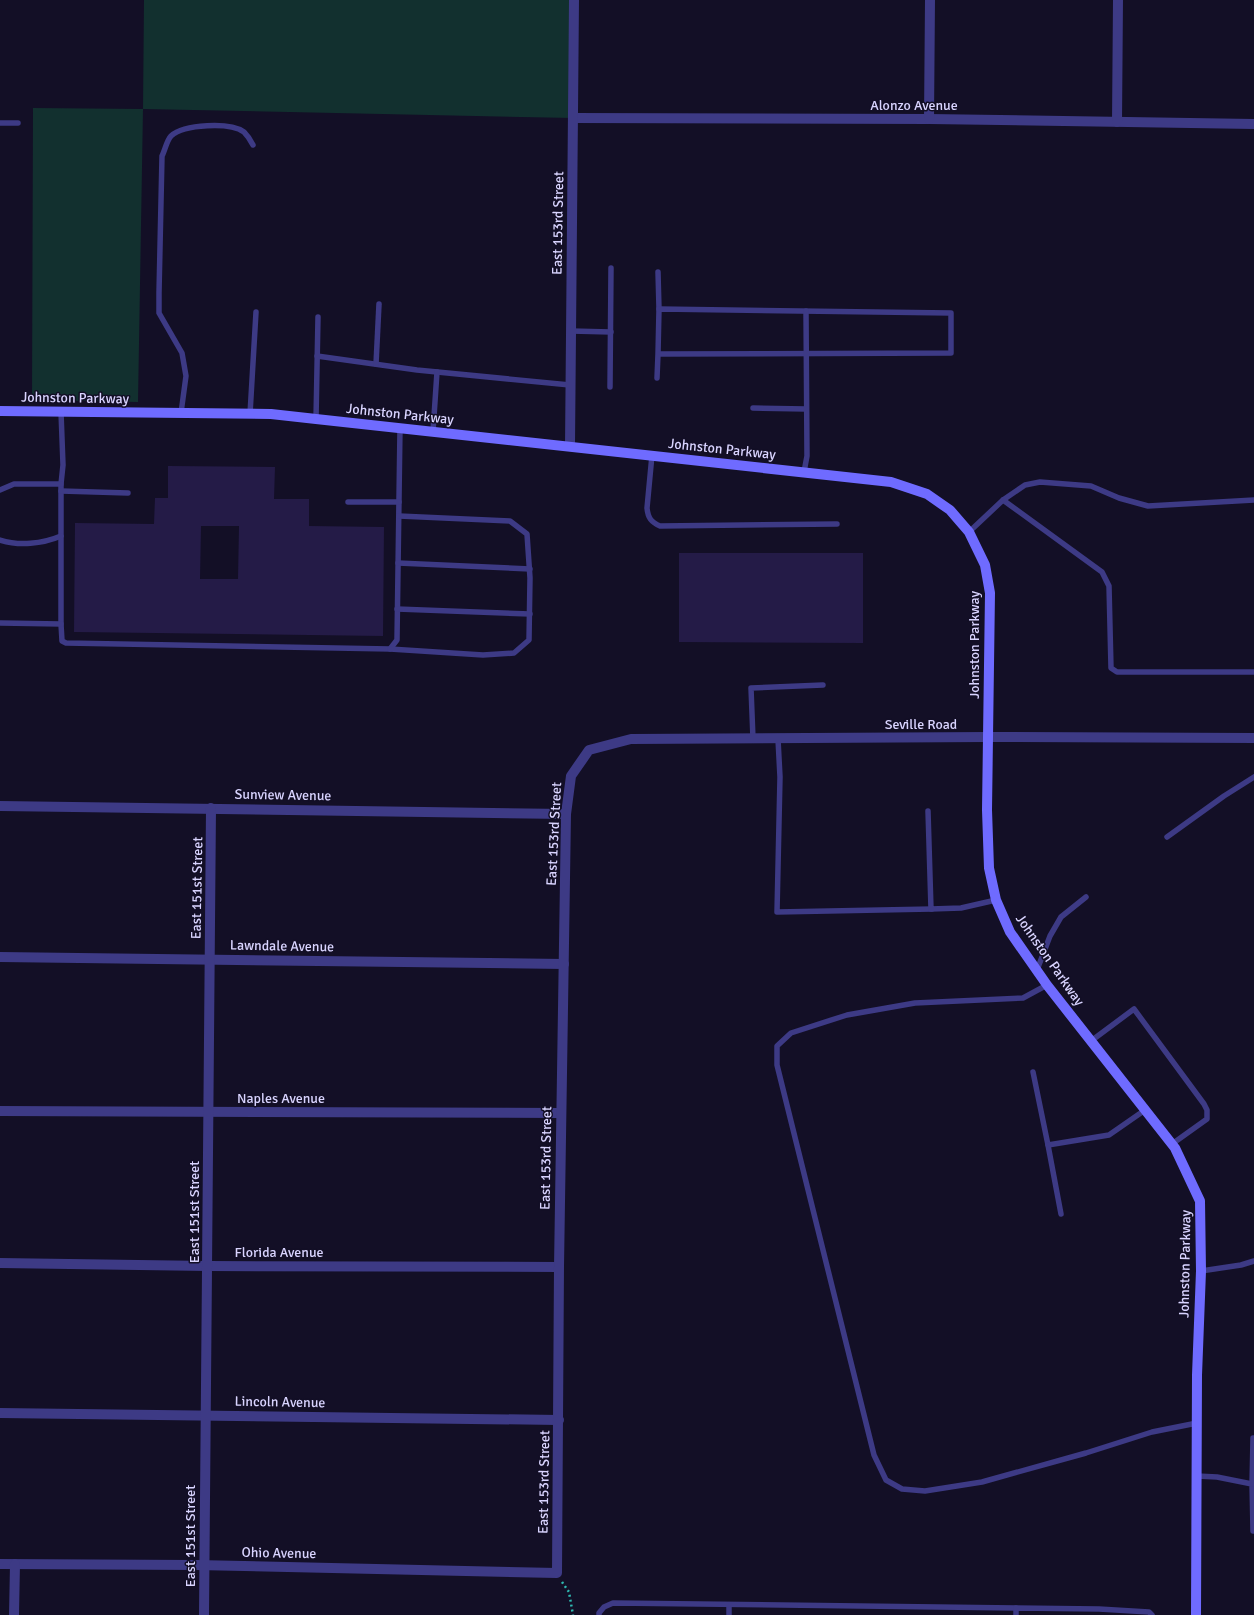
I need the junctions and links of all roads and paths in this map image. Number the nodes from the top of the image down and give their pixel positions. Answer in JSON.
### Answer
{"nodes":[{"id":1,"x":574,"y":0,"type":"edge"},
{"id":2,"x":930,"y":0,"type":"edge"},
{"id":3,"x":1118,"y":0,"type":"edge"},
{"id":4,"x":573,"y":118,"type":"junction"},
{"id":5,"x":929,"y":119,"type":"junction"},
{"id":6,"x":1117,"y":122,"type":"junction"},
{"id":7,"x":0,"y":123,"type":"edge"},
{"id":8,"x":18,"y":123,"type":"dead end"},
{"id":9,"x":1254,"y":124,"type":"edge"},
{"id":10,"x":253,"y":145,"type":"dead end"},
{"id":11,"x":611,"y":268,"type":"dead end"},
{"id":12,"x":658,"y":272,"type":"dead end"},
{"id":13,"x":379,"y":304,"type":"dead end"},
{"id":14,"x":659,"y":308,"type":"junction"},
{"id":15,"x":806,"y":311,"type":"junction"},
{"id":16,"x":256,"y":312,"type":"dead end"},
{"id":17,"x":318,"y":317,"type":"dead end"},
{"id":18,"x":571,"y":331,"type":"junction"},
{"id":19,"x":611,"y":332,"type":"junction"},
{"id":20,"x":658,"y":354,"type":"junction"},
{"id":21,"x":806,"y":354,"type":"junction"},
{"id":22,"x":317,"y":356,"type":"junction"},
{"id":23,"x":376,"y":364,"type":"junction"},
{"id":24,"x":437,"y":372,"type":"junction"},
{"id":25,"x":657,"y":378,"type":"dead end"},
{"id":26,"x":570,"y":385,"type":"junction"},
{"id":27,"x":610,"y":387,"type":"dead end"},
{"id":28,"x":753,"y":408,"type":"dead end"},
{"id":29,"x":806,"y":409,"type":"junction"},
{"id":30,"x":0,"y":411,"type":"edge"},
{"id":31,"x":61,"y":412,"type":"junction"},
{"id":32,"x":181,"y":413,"type":"junction"},
{"id":33,"x":250,"y":414,"type":"junction"},
{"id":34,"x":316,"y":419,"type":"junction"},
{"id":35,"x":400,"y":428,"type":"junction"},
{"id":36,"x":433,"y":432,"type":"junction"},
{"id":37,"x":570,"y":446,"type":"junction"},
{"id":38,"x":652,"y":455,"type":"junction"},
{"id":39,"x":804,"y":472,"type":"junction"},
{"id":40,"x":61,"y":484,"type":"junction"},
{"id":41,"x":0,"y":490,"type":"edge"},
{"id":42,"x":61,"y":491,"type":"junction"},
{"id":43,"x":128,"y":494,"type":"dead end"},
{"id":44,"x":1003,"y":500,"type":"junction"},
{"id":45,"x":1254,"y":500,"type":"edge"},
{"id":46,"x":348,"y":502,"type":"dead end"},
{"id":47,"x":399,"y":502,"type":"junction"},
{"id":48,"x":399,"y":516,"type":"junction"},
{"id":49,"x":837,"y":524,"type":"dead end"},
{"id":50,"x":969,"y":532,"type":"junction"},
{"id":51,"x":61,"y":536,"type":"junction"},
{"id":52,"x":0,"y":540,"type":"edge"},
{"id":53,"x":398,"y":563,"type":"junction"},
{"id":54,"x":530,"y":570,"type":"junction"},
{"id":55,"x":397,"y":609,"type":"junction"},
{"id":56,"x":530,"y":614,"type":"junction"},
{"id":57,"x":0,"y":623,"type":"edge"},
{"id":58,"x":61,"y":624,"type":"junction"},
{"id":59,"x":390,"y":649,"type":"junction"},
{"id":60,"x":1254,"y":672,"type":"edge"},
{"id":61,"x":823,"y":684,"type":"dead end"},
{"id":62,"x":988,"y":737,"type":"junction"},
{"id":63,"x":1254,"y":738,"type":"edge"},
{"id":64,"x":753,"y":739,"type":"junction"},
{"id":65,"x":778,"y":739,"type":"junction"},
{"id":66,"x":589,"y":750,"type":"joint"},
{"id":67,"x":1254,"y":777,"type":"edge"},
{"id":68,"x":0,"y":806,"type":"edge"},
{"id":69,"x":211,"y":808,"type":"junction"},
{"id":70,"x":928,"y":811,"type":"dead end"},
{"id":71,"x":566,"y":814,"type":"junction"},
{"id":72,"x":1167,"y":837,"type":"dead end"},
{"id":73,"x":1086,"y":897,"type":"dead end"},
{"id":74,"x":996,"y":900,"type":"junction"},
{"id":75,"x":932,"y":909,"type":"junction"},
{"id":76,"x":0,"y":957,"type":"edge"},
{"id":77,"x":210,"y":959,"type":"junction"},
{"id":78,"x":564,"y":964,"type":"junction"},
{"id":79,"x":1037,"y":970,"type":"junction"},
{"id":80,"x":1047,"y":984,"type":"junction"},
{"id":81,"x":1091,"y":1041,"type":"junction"},
{"id":82,"x":1033,"y":1072,"type":"dead end"},
{"id":83,"x":1145,"y":1110,"type":"junction"},
{"id":84,"x":0,"y":1111,"type":"edge"},
{"id":85,"x":208,"y":1112,"type":"junction"},
{"id":86,"x":561,"y":1113,"type":"junction"},
{"id":87,"x":1172,"y":1144,"type":"junction"},
{"id":88,"x":1048,"y":1145,"type":"junction"},
{"id":89,"x":1061,"y":1214,"type":"dead end"},
{"id":90,"x":1254,"y":1261,"type":"edge"},
{"id":91,"x":0,"y":1263,"type":"edge"},
{"id":92,"x":208,"y":1266,"type":"junction"},
{"id":93,"x":558,"y":1267,"type":"junction"},
{"id":94,"x":1201,"y":1271,"type":"junction"},
{"id":95,"x":0,"y":1413,"type":"edge"},
{"id":96,"x":205,"y":1415,"type":"junction"},
{"id":97,"x":559,"y":1420,"type":"junction"},
{"id":98,"x":1197,"y":1423,"type":"junction"},
{"id":99,"x":1253,"y":1438,"type":"dead end"},
{"id":100,"x":1197,"y":1476,"type":"junction"},
{"id":101,"x":1252,"y":1484,"type":"junction"},
{"id":102,"x":1254,"y":1531,"type":"edge"},
{"id":103,"x":0,"y":1564,"type":"edge"},
{"id":104,"x":15,"y":1564,"type":"junction"},
{"id":105,"x":204,"y":1565,"type":"junction"},
{"id":106,"x":560,"y":1577,"type":"junction"},
{"id":107,"x":729,"y":1605,"type":"junction"},
{"id":108,"x":1016,"y":1608,"type":"junction"},
{"id":109,"x":1150,"y":1614,"type":"edge"},
{"id":110,"x":14,"y":1615,"type":"edge"},
{"id":111,"x":204,"y":1615,"type":"edge"},
{"id":112,"x":573,"y":1615,"type":"edge"},
{"id":113,"x":599,"y":1615,"type":"edge"},
{"id":114,"x":729,"y":1615,"type":"edge"},
{"id":115,"x":1016,"y":1615,"type":"edge"},
{"id":116,"x":1196,"y":1615,"type":"edge"}],
"edges":[{"from":1,"to":4,"type":"street","name":"East 153rd Street"},
{"from":2,"to":5,"type":"street"},
{"from":3,"to":6,"type":"street"},
{"from":4,"to":5,"type":"street","name":"Alonzo Avenue"},
{"from":4,"to":18,"type":"street","name":"East 153rd Street"},
{"from":5,"to":6,"type":"street","name":"Alonzo Avenue"},
{"from":6,"to":9,"type":"street","name":"Alonzo Avenue"},
{"from":7,"to":8,"type":"lane"},
{"from":10,"to":32,"type":"lane"},
{"from":11,"to":19,"type":"lane"},
{"from":12,"to":14,"type":"lane"},
{"from":13,"to":23,"type":"lane"},
{"from":14,"to":15,"type":"lane"},
{"from":14,"to":20,"type":"lane"},
{"from":15,"to":21,"type":"lane"},
{"from":15,"to":21,"type":"lane"},
{"from":16,"to":33,"type":"lane"},
{"from":17,"to":22,"type":"lane"},
{"from":18,"to":19,"type":"lane"},
{"from":18,"to":26,"type":"street","name":"East 153rd Street"},
{"from":19,"to":27,"type":"lane"},
{"from":20,"to":21,"type":"lane"},
{"from":20,"to":25,"type":"lane"},
{"from":21,"to":29,"type":"lane"},
{"from":22,"to":23,"type":"lane"},
{"from":22,"to":34,"type":"lane"},
{"from":23,"to":24,"type":"lane"},
{"from":24,"to":26,"type":"lane"},
{"from":24,"to":36,"type":"lane"},
{"from":26,"to":37,"type":"street","name":"East 153rd Street"},
{"from":28,"to":29,"type":"lane"},
{"from":29,"to":39,"type":"lane"},
{"from":30,"to":31,"type":"street","name":"Johnston Parkway"},
{"from":31,"to":32,"type":"street","name":"Johnston Parkway"},
{"from":31,"to":40,"type":"lane"},
{"from":32,"to":33,"type":"street","name":"Johnston Parkway"},
{"from":33,"to":34,"type":"street","name":"Johnston Parkway"},
{"from":34,"to":35,"type":"street","name":"Johnston Parkway"},
{"from":35,"to":36,"type":"street","name":"Johnston Parkway"},
{"from":35,"to":47,"type":"lane"},
{"from":36,"to":37,"type":"street","name":"Johnston Parkway"},
{"from":37,"to":38,"type":"street","name":"Johnston Parkway"},
{"from":38,"to":39,"type":"street","name":"Johnston Parkway"},
{"from":38,"to":49,"type":"lane"},
{"from":39,"to":50,"type":"street","name":"Johnston Parkway"},
{"from":40,"to":41,"type":"lane"},
{"from":40,"to":42,"type":"lane"},
{"from":42,"to":43,"type":"lane"},
{"from":42,"to":51,"type":"lane"},
{"from":44,"to":45,"type":"lane"},
{"from":44,"to":50,"type":"lane"},
{"from":44,"to":60,"type":"lane"},
{"from":46,"to":47,"type":"lane"},
{"from":47,"to":48,"type":"lane"},
{"from":48,"to":53,"type":"lane"},
{"from":48,"to":54,"type":"lane"},
{"from":50,"to":62,"type":"street","name":"Johnston Parkway"},
{"from":51,"to":52,"type":"lane"},
{"from":51,"to":58,"type":"lane"},
{"from":53,"to":54,"type":"lane"},
{"from":53,"to":55,"type":"lane"},
{"from":54,"to":56,"type":"lane"},
{"from":55,"to":56,"type":"lane"},
{"from":55,"to":59,"type":"lane"},
{"from":56,"to":59,"type":"lane"},
{"from":57,"to":58,"type":"lane"},
{"from":58,"to":59,"type":"lane"},
{"from":61,"to":64,"type":"lane"},
{"from":62,"to":63,"type":"street","name":"Seville Road"},
{"from":62,"to":65,"type":"street","name":"Seville Road"},
{"from":62,"to":74,"type":"street","name":"Johnston Parkway"},
{"from":64,"to":65,"type":"street","name":"Seville Road"},
{"from":64,"to":66,"type":"street","name":"Seville Road"},
{"from":65,"to":75,"type":"lane"},
{"from":66,"to":71,"type":"street","name":"East 153rd Street"},
{"from":67,"to":72,"type":"lane"},
{"from":68,"to":69,"type":"street","name":"Sunview Avenue"},
{"from":69,"to":71,"type":"street","name":"Sunview Avenue"},
{"from":69,"to":77,"type":"street","name":"East 151st Street"},
{"from":70,"to":75,"type":"lane"},
{"from":71,"to":78,"type":"street","name":"East 153rd Street"},
{"from":73,"to":79,"type":"lane"},
{"from":74,"to":75,"type":"lane"},
{"from":74,"to":79,"type":"street","name":"Johnston Parkway"},
{"from":76,"to":77,"type":"street","name":"Lawndale Avenue"},
{"from":77,"to":78,"type":"street","name":"Lawndale Avenue"},
{"from":77,"to":85,"type":"street","name":"East 151st Street"},
{"from":78,"to":86,"type":"street","name":"East 153rd Street"},
{"from":79,"to":80,"type":"street","name":"Johnston Parkway"},
{"from":80,"to":81,"type":"street","name":"Johnston Parkway"},
{"from":80,"to":98,"type":"lane"},
{"from":81,"to":83,"type":"street","name":"Johnston Parkway"},
{"from":81,"to":87,"type":"lane"},
{"from":82,"to":88,"type":"lane"},
{"from":83,"to":87,"type":"street","name":"Johnston Parkway"},
{"from":83,"to":88,"type":"lane"},
{"from":84,"to":85,"type":"street","name":"Naples Avenue"},
{"from":85,"to":86,"type":"street","name":"Naples Avenue"},
{"from":85,"to":92,"type":"street","name":"East 151st Street"},
{"from":86,"to":93,"type":"street","name":"East 153rd Street"},
{"from":87,"to":94,"type":"street","name":"Johnston Parkway"},
{"from":88,"to":89,"type":"lane"},
{"from":90,"to":94,"type":"lane"},
{"from":91,"to":92,"type":"street","name":"Florida Avenue"},
{"from":92,"to":93,"type":"street","name":"Florida Avenue"},
{"from":92,"to":96,"type":"street","name":"East 151st Street"},
{"from":93,"to":97,"type":"street","name":"East 153rd Street"},
{"from":94,"to":98,"type":"street","name":"Johnston Parkway"},
{"from":95,"to":96,"type":"street","name":"Lincoln Avenue"},
{"from":96,"to":97,"type":"street","name":"Lincoln Avenue"},
{"from":96,"to":105,"type":"street","name":"East 151st Street"},
{"from":97,"to":106,"type":"street","name":"East 153rd Street"},
{"from":98,"to":100,"type":"street","name":"Johnston Parkway"},
{"from":99,"to":101,"type":"lane"},
{"from":100,"to":101,"type":"lane"},
{"from":100,"to":116,"type":"street","name":"Johnston Parkway"},
{"from":101,"to":102,"type":"lane"},
{"from":103,"to":104,"type":"street","name":"Ohio Avenue"},
{"from":104,"to":105,"type":"street","name":"Ohio Avenue"},
{"from":104,"to":110,"type":"street"},
{"from":105,"to":106,"type":"street","name":"Ohio Avenue"},
{"from":105,"to":111,"type":"street","name":"East 151st Street"},
{"from":106,"to":112,"type":"path"},
{"from":107,"to":108,"type":"lane"},
{"from":107,"to":113,"type":"lane"},
{"from":107,"to":114,"type":"lane"},
{"from":108,"to":109,"type":"lane"},
{"from":108,"to":115,"type":"lane"}]}
